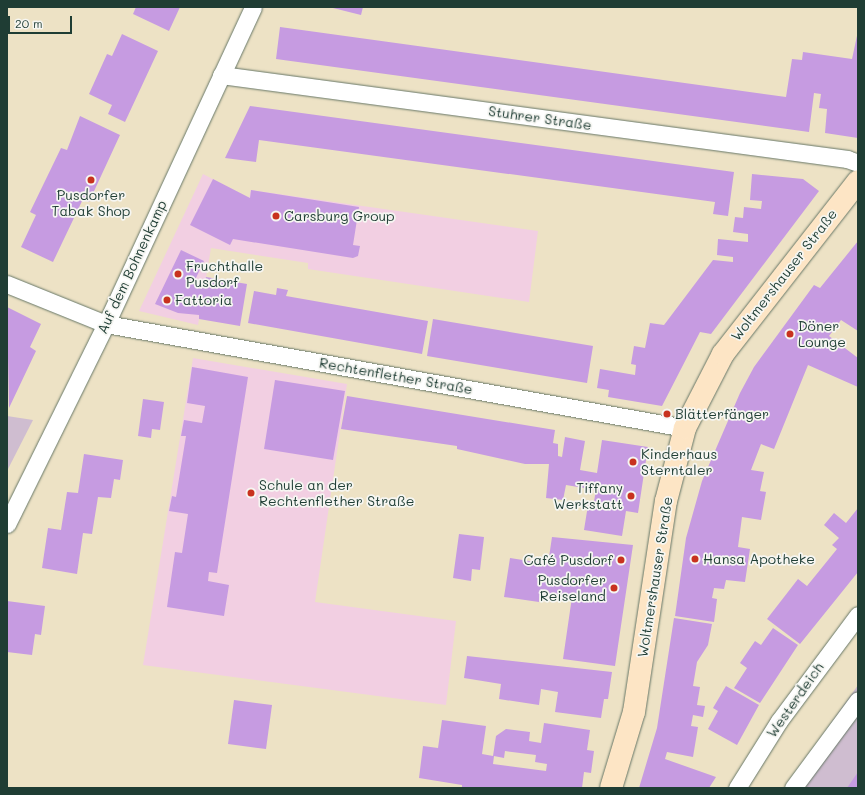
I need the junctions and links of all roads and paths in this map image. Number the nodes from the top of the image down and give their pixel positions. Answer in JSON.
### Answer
{"nodes":[{"id":1,"x":253,"y":7,"type":"edge"},
{"id":2,"x":220,"y":75,"type":"junction"},
{"id":3,"x":858,"y":163,"type":"edge"},
{"id":4,"x":858,"y":181,"type":"edge"},
{"id":5,"x":7,"y":284,"type":"edge"},
{"id":6,"x":106,"y":324,"type":"junction"},
{"id":7,"x":685,"y":428,"type":"junction"},
{"id":8,"x":7,"y":524,"type":"edge"},
{"id":9,"x":858,"y":615,"type":"edge"},
{"id":10,"x":858,"y":700,"type":"edge"},
{"id":11,"x":611,"y":788,"type":"edge"},
{"id":12,"x":737,"y":788,"type":"edge"},
{"id":13,"x":793,"y":788,"type":"edge"}],
"edges":[{"from":1,"to":2,"type":"street","name":"Auf dem Bohnenkamp"},
{"from":2,"to":3,"type":"street","name":"Stuhrer Straße"},
{"from":2,"to":6,"type":"street","name":"Auf dem Bohnenkamp"},
{"from":4,"to":7,"type":"street","name":"Woltmershauser Straße"},
{"from":5,"to":6,"type":"street","name":"Rechtenflether Straße"},
{"from":6,"to":7,"type":"street","name":"Rechtenflether Straße"},
{"from":6,"to":8,"type":"street","name":"Auf dem Bohnenkamp"},
{"from":7,"to":11,"type":"street","name":"Woltmershauser Straße"},
{"from":9,"to":12,"type":"street","name":"Westerdeich"},
{"from":10,"to":13,"type":"street"}]}
